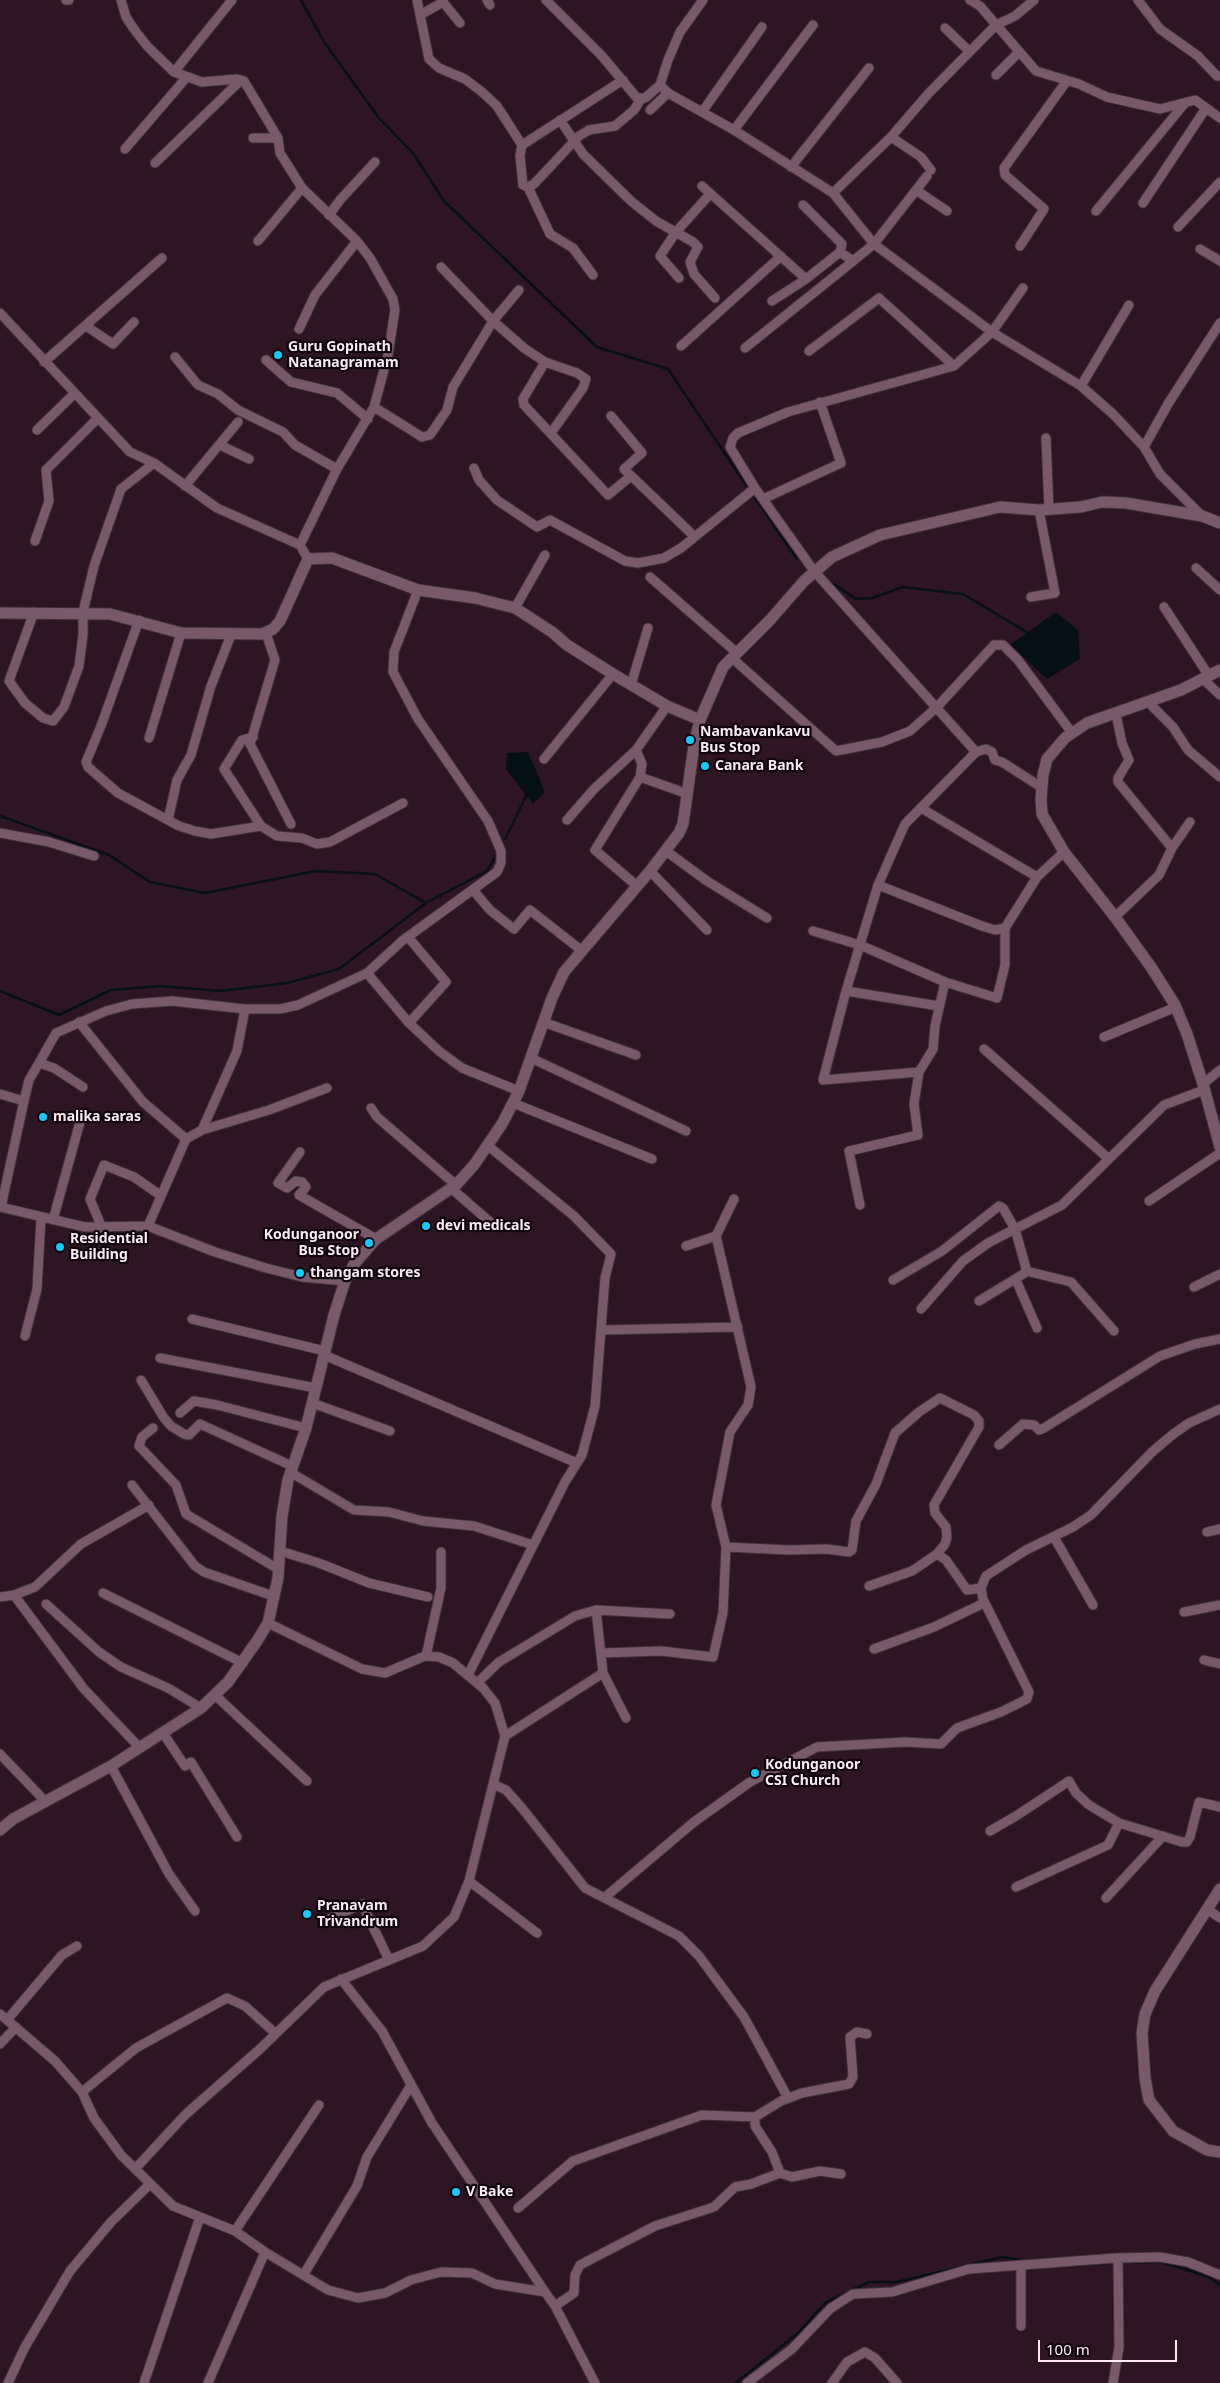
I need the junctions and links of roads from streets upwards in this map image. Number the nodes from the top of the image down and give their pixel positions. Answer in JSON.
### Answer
{"nodes":[{"id":1,"x":121,"y":0,"type":"edge"},
{"id":2,"x":232,"y":0,"type":"edge"},
{"id":3,"x":417,"y":0,"type":"edge"},
{"id":4,"x":546,"y":0,"type":"edge"},
{"id":5,"x":703,"y":0,"type":"edge"},
{"id":6,"x":970,"y":0,"type":"edge"},
{"id":7,"x":1034,"y":0,"type":"edge"},
{"id":8,"x":1138,"y":0,"type":"edge"},
{"id":9,"x":420,"y":15,"type":"junction"},
{"id":10,"x":460,"y":23,"type":"dead end"},
{"id":11,"x":996,"y":25,"type":"junction"},
{"id":12,"x":812,"y":26,"type":"dead end"},
{"id":13,"x":762,"y":27,"type":"dead end"},
{"id":14,"x":945,"y":28,"type":"dead end"},
{"id":15,"x":969,"y":51,"type":"junction"},
{"id":16,"x":1020,"y":52,"type":"junction"},
{"id":17,"x":869,"y":68,"type":"dead end"},
{"id":18,"x":174,"y":72,"type":"junction"},
{"id":19,"x":996,"y":75,"type":"dead end"},
{"id":20,"x":1220,"y":76,"type":"edge"},
{"id":21,"x":186,"y":78,"type":"junction"},
{"id":22,"x":241,"y":80,"type":"junction"},
{"id":23,"x":623,"y":80,"type":"junction"},
{"id":24,"x":1066,"y":82,"type":"junction"},
{"id":25,"x":660,"y":86,"type":"junction"},
{"id":26,"x":668,"y":93,"type":"junction"},
{"id":27,"x":641,"y":99,"type":"junction"},
{"id":28,"x":1186,"y":103,"type":"junction"},
{"id":29,"x":1206,"y":108,"type":"junction"},
{"id":30,"x":650,"y":110,"type":"dead end"},
{"id":31,"x":702,"y":112,"type":"junction"},
{"id":32,"x":1220,"y":118,"type":"edge"},
{"id":33,"x":560,"y":120,"type":"junction"},
{"id":34,"x":734,"y":130,"type":"junction"},
{"id":35,"x":891,"y":136,"type":"junction"},
{"id":36,"x":253,"y":138,"type":"dead end"},
{"id":37,"x":278,"y":138,"type":"junction"},
{"id":38,"x":575,"y":142,"type":"junction"},
{"id":39,"x":522,"y":145,"type":"junction"},
{"id":40,"x":125,"y":149,"type":"dead end"},
{"id":41,"x":155,"y":162,"type":"dead end"},
{"id":42,"x":375,"y":162,"type":"dead end"},
{"id":43,"x":791,"y":167,"type":"junction"},
{"id":44,"x":1220,"y":182,"type":"edge"},
{"id":45,"x":702,"y":186,"type":"dead end"},
{"id":46,"x":528,"y":187,"type":"junction"},
{"id":47,"x":302,"y":188,"type":"junction"},
{"id":48,"x":916,"y":190,"type":"junction"},
{"id":49,"x":834,"y":193,"type":"junction"},
{"id":50,"x":710,"y":194,"type":"junction"},
{"id":51,"x":1143,"y":203,"type":"dead end"},
{"id":52,"x":803,"y":205,"type":"dead end"},
{"id":53,"x":947,"y":210,"type":"dead end"},
{"id":54,"x":1096,"y":211,"type":"dead end"},
{"id":55,"x":329,"y":215,"type":"junction"},
{"id":56,"x":1178,"y":227,"type":"dead end"},
{"id":57,"x":676,"y":232,"type":"junction"},
{"id":58,"x":258,"y":241,"type":"dead end"},
{"id":59,"x":357,"y":241,"type":"junction"},
{"id":60,"x":874,"y":244,"type":"junction"},
{"id":61,"x":1020,"y":246,"type":"dead end"},
{"id":62,"x":1200,"y":249,"type":"dead end"},
{"id":63,"x":840,"y":252,"type":"junction"},
{"id":64,"x":781,"y":256,"type":"junction"},
{"id":65,"x":162,"y":258,"type":"dead end"},
{"id":66,"x":1220,"y":261,"type":"edge"},
{"id":67,"x":852,"y":262,"type":"junction"},
{"id":68,"x":441,"y":266,"type":"dead end"},
{"id":69,"x":593,"y":275,"type":"dead end"},
{"id":70,"x":679,"y":278,"type":"dead end"},
{"id":71,"x":806,"y":280,"type":"junction"},
{"id":72,"x":1023,"y":288,"type":"dead end"},
{"id":73,"x":519,"y":290,"type":"dead end"},
{"id":74,"x":715,"y":298,"type":"dead end"},
{"id":75,"x":772,"y":301,"type":"dead end"},
{"id":76,"x":1129,"y":305,"type":"dead end"},
{"id":77,"x":0,"y":313,"type":"edge"},
{"id":78,"x":493,"y":321,"type":"junction"},
{"id":79,"x":134,"y":322,"type":"dead end"},
{"id":80,"x":1220,"y":323,"type":"edge"},
{"id":81,"x":86,"y":326,"type":"junction"},
{"id":82,"x":300,"y":329,"type":"dead end"},
{"id":83,"x":992,"y":332,"type":"junction"},
{"id":84,"x":681,"y":346,"type":"dead end"},
{"id":85,"x":745,"y":348,"type":"dead end"},
{"id":86,"x":809,"y":351,"type":"dead end"},
{"id":87,"x":175,"y":357,"type":"dead end"},
{"id":88,"x":266,"y":360,"type":"dead end"},
{"id":89,"x":44,"y":362,"type":"junction"},
{"id":90,"x":545,"y":362,"type":"junction"},
{"id":91,"x":954,"y":366,"type":"junction"},
{"id":92,"x":1081,"y":386,"type":"junction"},
{"id":93,"x":74,"y":394,"type":"junction"},
{"id":94,"x":820,"y":402,"type":"junction"},
{"id":95,"x":374,"y":407,"type":"junction"},
{"id":96,"x":611,"y":416,"type":"dead end"},
{"id":97,"x":98,"y":418,"type":"junction"},
{"id":98,"x":368,"y":419,"type":"junction"},
{"id":99,"x":238,"y":422,"type":"dead end"},
{"id":100,"x":37,"y":430,"type":"dead end"},
{"id":101,"x":551,"y":433,"type":"junction"},
{"id":102,"x":1046,"y":438,"type":"dead end"},
{"id":103,"x":220,"y":445,"type":"junction"},
{"id":104,"x":1144,"y":447,"type":"junction"},
{"id":105,"x":249,"y":459,"type":"dead end"},
{"id":106,"x":154,"y":463,"type":"junction"},
{"id":107,"x":474,"y":468,"type":"dead end"},
{"id":108,"x":338,"y":469,"type":"junction"},
{"id":109,"x":631,"y":476,"type":"junction"},
{"id":110,"x":185,"y":486,"type":"junction"},
{"id":111,"x":755,"y":488,"type":"junction"},
{"id":112,"x":763,"y":499,"type":"junction"},
{"id":113,"x":1044,"y":510,"type":"junction"},
{"id":114,"x":1202,"y":516,"type":"junction"},
{"id":115,"x":1220,"y":523,"type":"edge"},
{"id":116,"x":695,"y":537,"type":"junction"},
{"id":117,"x":35,"y":540,"type":"dead end"},
{"id":118,"x":300,"y":545,"type":"junction"},
{"id":119,"x":545,"y":555,"type":"dead end"},
{"id":120,"x":308,"y":559,"type":"junction"},
{"id":121,"x":1196,"y":568,"type":"dead end"},
{"id":122,"x":814,"y":571,"type":"junction"},
{"id":123,"x":650,"y":577,"type":"dead end"},
{"id":124,"x":418,"y":590,"type":"junction"},
{"id":125,"x":1220,"y":590,"type":"edge"},
{"id":126,"x":1031,"y":597,"type":"dead end"},
{"id":127,"x":1164,"y":607,"type":"dead end"},
{"id":128,"x":515,"y":608,"type":"junction"},
{"id":129,"x":34,"y":612,"type":"junction"},
{"id":130,"x":83,"y":612,"type":"junction"},
{"id":131,"x":0,"y":613,"type":"edge"},
{"id":132,"x":139,"y":620,"type":"junction"},
{"id":133,"x":648,"y":628,"type":"dead end"},
{"id":134,"x":181,"y":633,"type":"junction"},
{"id":135,"x":266,"y":633,"type":"junction"},
{"id":136,"x":231,"y":635,"type":"junction"},
{"id":137,"x":734,"y":655,"type":"junction"},
{"id":138,"x":613,"y":674,"type":"junction"},
{"id":139,"x":1211,"y":675,"type":"edge"},
{"id":140,"x":630,"y":685,"type":"junction"},
{"id":141,"x":1220,"y":695,"type":"edge"},
{"id":142,"x":1149,"y":702,"type":"junction"},
{"id":143,"x":668,"y":706,"type":"junction"},
{"id":144,"x":937,"y":707,"type":"junction"},
{"id":145,"x":1116,"y":714,"type":"junction"},
{"id":146,"x":700,"y":720,"type":"junction"},
{"id":147,"x":1072,"y":733,"type":"junction"},
{"id":148,"x":252,"y":736,"type":"junction"},
{"id":149,"x":149,"y":738,"type":"dead end"},
{"id":150,"x":636,"y":750,"type":"junction"},
{"id":151,"x":976,"y":752,"type":"junction"},
{"id":152,"x":544,"y":759,"type":"dead end"},
{"id":153,"x":1220,"y":776,"type":"edge"},
{"id":154,"x":640,"y":777,"type":"junction"},
{"id":155,"x":1041,"y":787,"type":"junction"},
{"id":156,"x":688,"y":794,"type":"junction"},
{"id":157,"x":403,"y":803,"type":"dead end"},
{"id":158,"x":921,"y":808,"type":"junction"},
{"id":159,"x":168,"y":820,"type":"junction"},
{"id":160,"x":567,"y":820,"type":"dead end"},
{"id":161,"x":1190,"y":822,"type":"dead end"},
{"id":162,"x":290,"y":824,"type":"dead end"},
{"id":163,"x":261,"y":826,"type":"junction"},
{"id":164,"x":0,"y":833,"type":"edge"},
{"id":165,"x":1172,"y":848,"type":"junction"},
{"id":166,"x":666,"y":851,"type":"junction"},
{"id":167,"x":1064,"y":852,"type":"junction"},
{"id":168,"x":94,"y":856,"type":"dead end"},
{"id":169,"x":650,"y":871,"type":"junction"},
{"id":170,"x":1037,"y":877,"type":"junction"},
{"id":171,"x":878,"y":885,"type":"junction"},
{"id":172,"x":637,"y":886,"type":"junction"},
{"id":173,"x":473,"y":890,"type":"junction"},
{"id":174,"x":1115,"y":917,"type":"junction"},
{"id":175,"x":767,"y":918,"type":"dead end"},
{"id":176,"x":1006,"y":928,"type":"junction"},
{"id":177,"x":707,"y":930,"type":"dead end"},
{"id":178,"x":813,"y":931,"type":"dead end"},
{"id":179,"x":408,"y":937,"type":"junction"},
{"id":180,"x":860,"y":945,"type":"junction"},
{"id":181,"x":581,"y":950,"type":"junction"},
{"id":182,"x":367,"y":973,"type":"junction"},
{"id":183,"x":945,"y":982,"type":"junction"},
{"id":184,"x":846,"y":991,"type":"junction"},
{"id":185,"x":940,"y":1006,"type":"junction"},
{"id":186,"x":1176,"y":1007,"type":"junction"},
{"id":187,"x":245,"y":1009,"type":"junction"},
{"id":188,"x":79,"y":1022,"type":"junction"},
{"id":189,"x":409,"y":1022,"type":"junction"},
{"id":190,"x":543,"y":1022,"type":"junction"},
{"id":191,"x":1104,"y":1037,"type":"dead end"},
{"id":192,"x":984,"y":1049,"type":"dead end"},
{"id":193,"x":636,"y":1055,"type":"dead end"},
{"id":194,"x":531,"y":1058,"type":"junction"},
{"id":195,"x":39,"y":1063,"type":"junction"},
{"id":196,"x":1220,"y":1070,"type":"edge"},
{"id":197,"x":919,"y":1072,"type":"junction"},
{"id":198,"x":83,"y":1087,"type":"dead end"},
{"id":199,"x":1204,"y":1087,"type":"junction"},
{"id":200,"x":327,"y":1088,"type":"dead end"},
{"id":201,"x":518,"y":1091,"type":"junction"},
{"id":202,"x":0,"y":1094,"type":"edge"},
{"id":203,"x":24,"y":1101,"type":"junction"},
{"id":204,"x":513,"y":1104,"type":"junction"},
{"id":205,"x":371,"y":1108,"type":"dead end"},
{"id":206,"x":80,"y":1122,"type":"dead end"},
{"id":207,"x":1218,"y":1129,"type":"edge"},
{"id":208,"x":202,"y":1130,"type":"junction"},
{"id":209,"x":686,"y":1131,"type":"dead end"},
{"id":210,"x":186,"y":1139,"type":"junction"},
{"id":211,"x":487,"y":1145,"type":"junction"},
{"id":212,"x":1220,"y":1147,"type":"edge"},
{"id":213,"x":300,"y":1152,"type":"dead end"},
{"id":214,"x":1220,"y":1153,"type":"edge"},
{"id":215,"x":652,"y":1159,"type":"dead end"},
{"id":216,"x":1110,"y":1159,"type":"junction"},
{"id":217,"x":454,"y":1187,"type":"junction"},
{"id":218,"x":160,"y":1195,"type":"junction"},
{"id":219,"x":734,"y":1199,"type":"dead end"},
{"id":220,"x":1149,"y":1201,"type":"dead end"},
{"id":221,"x":860,"y":1205,"type":"dead end"},
{"id":222,"x":1,"y":1207,"type":"edge"},
{"id":223,"x":41,"y":1218,"type":"junction"},
{"id":224,"x":53,"y":1220,"type":"junction"},
{"id":225,"x":490,"y":1222,"type":"dead end"},
{"id":226,"x":148,"y":1226,"type":"junction"},
{"id":227,"x":102,"y":1228,"type":"junction"},
{"id":228,"x":1015,"y":1229,"type":"junction"},
{"id":229,"x":716,"y":1236,"type":"junction"},
{"id":230,"x":376,"y":1239,"type":"junction"},
{"id":231,"x":686,"y":1246,"type":"dead end"},
{"id":232,"x":1026,"y":1271,"type":"junction"},
{"id":233,"x":1220,"y":1274,"type":"edge"},
{"id":234,"x":892,"y":1280,"type":"dead end"},
{"id":235,"x":1016,"y":1280,"type":"junction"},
{"id":236,"x":344,"y":1281,"type":"junction"},
{"id":237,"x":1194,"y":1287,"type":"dead end"},
{"id":238,"x":979,"y":1301,"type":"dead end"},
{"id":239,"x":921,"y":1310,"type":"dead end"},
{"id":240,"x":192,"y":1319,"type":"dead end"},
{"id":241,"x":738,"y":1327,"type":"junction"},
{"id":242,"x":1037,"y":1328,"type":"dead end"},
{"id":243,"x":602,"y":1330,"type":"junction"},
{"id":244,"x":1114,"y":1331,"type":"dead end"},
{"id":245,"x":25,"y":1336,"type":"dead end"},
{"id":246,"x":1220,"y":1339,"type":"edge"},
{"id":247,"x":325,"y":1353,"type":"junction"},
{"id":248,"x":160,"y":1358,"type":"dead end"},
{"id":249,"x":141,"y":1380,"type":"dead end"},
{"id":250,"x":316,"y":1388,"type":"junction"},
{"id":251,"x":312,"y":1403,"type":"junction"},
{"id":252,"x":1220,"y":1409,"type":"edge"},
{"id":253,"x":180,"y":1413,"type":"dead end"},
{"id":254,"x":153,"y":1428,"type":"dead end"},
{"id":255,"x":306,"y":1428,"type":"junction"},
{"id":256,"x":390,"y":1431,"type":"dead end"},
{"id":257,"x":999,"y":1445,"type":"dead end"},
{"id":258,"x":577,"y":1463,"type":"junction"},
{"id":259,"x":291,"y":1469,"type":"junction"},
{"id":260,"x":132,"y":1485,"type":"dead end"},
{"id":261,"x":149,"y":1505,"type":"junction"},
{"id":262,"x":1220,"y":1528,"type":"edge"},
{"id":263,"x":1208,"y":1532,"type":"dead end"},
{"id":264,"x":1054,"y":1537,"type":"junction"},
{"id":265,"x":533,"y":1545,"type":"junction"},
{"id":266,"x":726,"y":1547,"type":"junction"},
{"id":267,"x":280,"y":1551,"type":"junction"},
{"id":268,"x":441,"y":1552,"type":"dead end"},
{"id":269,"x":937,"y":1554,"type":"junction"},
{"id":270,"x":278,"y":1569,"type":"junction"},
{"id":271,"x":869,"y":1586,"type":"dead end"},
{"id":272,"x":981,"y":1588,"type":"junction"},
{"id":273,"x":103,"y":1593,"type":"dead end"},
{"id":274,"x":14,"y":1595,"type":"junction"},
{"id":275,"x":273,"y":1596,"type":"junction"},
{"id":276,"x":0,"y":1597,"type":"edge"},
{"id":277,"x":428,"y":1597,"type":"dead end"},
{"id":278,"x":984,"y":1603,"type":"junction"},
{"id":279,"x":46,"y":1604,"type":"dead end"},
{"id":280,"x":1093,"y":1605,"type":"dead end"},
{"id":281,"x":1220,"y":1605,"type":"edge"},
{"id":282,"x":596,"y":1610,"type":"junction"},
{"id":283,"x":1184,"y":1612,"type":"dead end"},
{"id":284,"x":670,"y":1614,"type":"dead end"},
{"id":285,"x":268,"y":1623,"type":"junction"},
{"id":286,"x":874,"y":1649,"type":"dead end"},
{"id":287,"x":602,"y":1654,"type":"junction"},
{"id":288,"x":426,"y":1656,"type":"junction"},
{"id":289,"x":1204,"y":1660,"type":"dead end"},
{"id":290,"x":243,"y":1663,"type":"junction"},
{"id":291,"x":1220,"y":1664,"type":"edge"},
{"id":292,"x":603,"y":1673,"type":"junction"},
{"id":293,"x":468,"y":1675,"type":"junction"},
{"id":294,"x":477,"y":1683,"type":"junction"},
{"id":295,"x":216,"y":1696,"type":"junction"},
{"id":296,"x":201,"y":1708,"type":"junction"},
{"id":297,"x":626,"y":1718,"type":"dead end"},
{"id":298,"x":164,"y":1733,"type":"junction"},
{"id":299,"x":505,"y":1736,"type":"junction"},
{"id":300,"x":140,"y":1748,"type":"junction"},
{"id":301,"x":0,"y":1754,"type":"edge"},
{"id":302,"x":111,"y":1766,"type":"junction"},
{"id":303,"x":307,"y":1781,"type":"dead end"},
{"id":304,"x":493,"y":1784,"type":"junction"},
{"id":305,"x":45,"y":1801,"type":"junction"},
{"id":306,"x":1220,"y":1807,"type":"edge"},
{"id":307,"x":1119,"y":1823,"type":"junction"},
{"id":308,"x":0,"y":1830,"type":"edge"},
{"id":309,"x":990,"y":1831,"type":"dead end"},
{"id":310,"x":1163,"y":1836,"type":"junction"},
{"id":311,"x":237,"y":1837,"type":"dead end"},
{"id":312,"x":469,"y":1881,"type":"junction"},
{"id":313,"x":1016,"y":1887,"type":"dead end"},
{"id":314,"x":1220,"y":1889,"type":"edge"},
{"id":315,"x":604,"y":1898,"type":"junction"},
{"id":316,"x":1106,"y":1898,"type":"dead end"},
{"id":317,"x":1207,"y":1909,"type":"junction"},
{"id":318,"x":195,"y":1911,"type":"dead end"},
{"id":319,"x":331,"y":1918,"type":"dead end"},
{"id":320,"x":1220,"y":1918,"type":"edge"},
{"id":321,"x":537,"y":1933,"type":"dead end"},
{"id":322,"x":77,"y":1946,"type":"dead end"},
{"id":323,"x":389,"y":1960,"type":"junction"},
{"id":324,"x":340,"y":1979,"type":"junction"},
{"id":325,"x":4,"y":2017,"type":"edge"},
{"id":326,"x":16,"y":2027,"type":"junction"},
{"id":327,"x":275,"y":2033,"type":"junction"},
{"id":328,"x":867,"y":2034,"type":"dead end"},
{"id":329,"x":0,"y":2044,"type":"edge"},
{"id":330,"x":411,"y":2085,"type":"junction"},
{"id":331,"x":82,"y":2092,"type":"junction"},
{"id":332,"x":788,"y":2098,"type":"junction"},
{"id":333,"x":319,"y":2105,"type":"dead end"},
{"id":334,"x":754,"y":2118,"type":"junction"},
{"id":335,"x":1220,"y":2152,"type":"edge"},
{"id":336,"x":135,"y":2169,"type":"junction"},
{"id":337,"x":780,"y":2173,"type":"junction"},
{"id":338,"x":841,"y":2174,"type":"dead end"},
{"id":339,"x":150,"y":2184,"type":"junction"},
{"id":340,"x":518,"y":2208,"type":"dead end"},
{"id":341,"x":200,"y":2217,"type":"junction"},
{"id":342,"x":235,"y":2231,"type":"junction"},
{"id":343,"x":265,"y":2252,"type":"junction"},
{"id":344,"x":1118,"y":2258,"type":"junction"},
{"id":345,"x":1021,"y":2265,"type":"junction"},
{"id":346,"x":304,"y":2274,"type":"junction"},
{"id":347,"x":1220,"y":2275,"type":"edge"},
{"id":348,"x":545,"y":2292,"type":"junction"},
{"id":349,"x":555,"y":2306,"type":"junction"},
{"id":350,"x":1020,"y":2326,"type":"dead end"},
{"id":351,"x":8,"y":2383,"type":"edge"},
{"id":352,"x":144,"y":2383,"type":"edge"},
{"id":353,"x":208,"y":2383,"type":"edge"},
{"id":354,"x":595,"y":2383,"type":"edge"},
{"id":355,"x":747,"y":2383,"type":"edge"},
{"id":356,"x":832,"y":2383,"type":"edge"},
{"id":357,"x":898,"y":2383,"type":"edge"},
{"id":358,"x":1113,"y":2383,"type":"edge"}],
"edges":[{"from":1,"to":18,"type":"street"},
{"from":2,"to":18,"type":"street"},
{"from":3,"to":9,"type":"street"},
{"from":4,"to":23,"type":"street"},
{"from":5,"to":25,"type":"street"},
{"from":6,"to":11,"type":"street"},
{"from":7,"to":11,"type":"street"},
{"from":8,"to":20,"type":"street"},
{"from":9,"to":10,"type":"street"},
{"from":9,"to":39,"type":"street"},
{"from":11,"to":15,"type":"street"},
{"from":11,"to":16,"type":"street"},
{"from":12,"to":34,"type":"street"},
{"from":13,"to":31,"type":"street"},
{"from":14,"to":15,"type":"street"},
{"from":15,"to":35,"type":"street"},
{"from":16,"to":19,"type":"street"},
{"from":16,"to":24,"type":"street"},
{"from":17,"to":43,"type":"street"},
{"from":18,"to":21,"type":"street"},
{"from":21,"to":22,"type":"street"},
{"from":21,"to":40,"type":"street"},
{"from":22,"to":37,"type":"street"},
{"from":22,"to":41,"type":"street"},
{"from":23,"to":27,"type":"street"},
{"from":23,"to":33,"type":"street"},
{"from":24,"to":28,"type":"street"},
{"from":24,"to":61,"type":"street"},
{"from":25,"to":26,"type":"street"},
{"from":25,"to":27,"type":"street"},
{"from":26,"to":30,"type":"street"},
{"from":26,"to":31,"type":"street"},
{"from":27,"to":38,"type":"street"},
{"from":28,"to":29,"type":"street"},
{"from":28,"to":54,"type":"street"},
{"from":29,"to":32,"type":"street"},
{"from":29,"to":51,"type":"street"},
{"from":31,"to":34,"type":"street"},
{"from":33,"to":38,"type":"street"},
{"from":33,"to":39,"type":"street"},
{"from":34,"to":43,"type":"street"},
{"from":35,"to":48,"type":"street"},
{"from":35,"to":49,"type":"street"},
{"from":36,"to":37,"type":"street"},
{"from":37,"to":47,"type":"street"},
{"from":38,"to":46,"type":"street"},
{"from":38,"to":57,"type":"street"},
{"from":39,"to":46,"type":"street"},
{"from":42,"to":55,"type":"street"},
{"from":43,"to":49,"type":"street"},
{"from":44,"to":56,"type":"street"},
{"from":45,"to":50,"type":"street"},
{"from":46,"to":69,"type":"street"},
{"from":47,"to":55,"type":"street"},
{"from":47,"to":58,"type":"street"},
{"from":48,"to":53,"type":"street"},
{"from":48,"to":60,"type":"street"},
{"from":49,"to":60,"type":"street"},
{"from":50,"to":57,"type":"street"},
{"from":50,"to":64,"type":"street"},
{"from":52,"to":63,"type":"street"},
{"from":55,"to":59,"type":"street"},
{"from":57,"to":70,"type":"street"},
{"from":57,"to":74,"type":"street"},
{"from":59,"to":82,"type":"street"},
{"from":59,"to":95,"type":"street"},
{"from":60,"to":67,"type":"street"},
{"from":60,"to":83,"type":"street"},
{"from":62,"to":66,"type":"street"},
{"from":63,"to":67,"type":"street"},
{"from":63,"to":71,"type":"street"},
{"from":64,"to":71,"type":"street"},
{"from":64,"to":84,"type":"street"},
{"from":65,"to":81,"type":"street"},
{"from":67,"to":85,"type":"street"},
{"from":68,"to":78,"type":"street"},
{"from":71,"to":75,"type":"street"},
{"from":72,"to":83,"type":"street"},
{"from":73,"to":78,"type":"street"},
{"from":76,"to":92,"type":"street"},
{"from":77,"to":89,"type":"street"},
{"from":78,"to":90,"type":"street"},
{"from":78,"to":95,"type":"street"},
{"from":79,"to":81,"type":"street"},
{"from":80,"to":104,"type":"street"},
{"from":81,"to":89,"type":"street"},
{"from":83,"to":91,"type":"street"},
{"from":83,"to":92,"type":"street"},
{"from":86,"to":91,"type":"street"},
{"from":87,"to":108,"type":"street"},
{"from":88,"to":98,"type":"street"},
{"from":89,"to":93,"type":"street"},
{"from":90,"to":101,"type":"street"},
{"from":90,"to":101,"type":"street"},
{"from":91,"to":94,"type":"street"},
{"from":92,"to":104,"type":"street"},
{"from":93,"to":97,"type":"street"},
{"from":93,"to":100,"type":"street"},
{"from":94,"to":111,"type":"street"},
{"from":94,"to":112,"type":"street"},
{"from":95,"to":98,"type":"street"},
{"from":96,"to":109,"type":"street"},
{"from":97,"to":106,"type":"street"},
{"from":97,"to":117,"type":"street"},
{"from":98,"to":108,"type":"street"},
{"from":99,"to":103,"type":"street"},
{"from":101,"to":109,"type":"street"},
{"from":102,"to":113,"type":"street"},
{"from":103,"to":105,"type":"street"},
{"from":103,"to":110,"type":"street"},
{"from":104,"to":114,"type":"street"},
{"from":106,"to":110,"type":"street"},
{"from":106,"to":130,"type":"street"},
{"from":107,"to":116,"type":"street"},
{"from":108,"to":118,"type":"street"},
{"from":109,"to":116,"type":"street"},
{"from":110,"to":118,"type":"street"},
{"from":111,"to":112,"type":"street"},
{"from":111,"to":116,"type":"street"},
{"from":112,"to":122,"type":"street"},
{"from":113,"to":114,"type":"street"},
{"from":113,"to":122,"type":"street"},
{"from":113,"to":126,"type":"street"},
{"from":114,"to":115,"type":"street"},
{"from":118,"to":120,"type":"street"},
{"from":119,"to":128,"type":"street"},
{"from":120,"to":124,"type":"street"},
{"from":120,"to":135,"type":"street"},
{"from":121,"to":125,"type":"street"},
{"from":122,"to":137,"type":"street"},
{"from":122,"to":144,"type":"street"},
{"from":123,"to":137,"type":"street"},
{"from":124,"to":128,"type":"street"},
{"from":124,"to":173,"type":"street"},
{"from":127,"to":139,"type":"street"},
{"from":128,"to":138,"type":"street"},
{"from":129,"to":130,"type":"street"},
{"from":129,"to":130,"type":"street"},
{"from":129,"to":131,"type":"street"},
{"from":130,"to":132,"type":"street"},
{"from":132,"to":134,"type":"street"},
{"from":132,"to":159,"type":"street"},
{"from":133,"to":140,"type":"street"},
{"from":134,"to":136,"type":"street"},
{"from":134,"to":149,"type":"street"},
{"from":135,"to":136,"type":"street"},
{"from":135,"to":148,"type":"street"},
{"from":136,"to":159,"type":"street"},
{"from":137,"to":144,"type":"street"},
{"from":137,"to":146,"type":"street"},
{"from":138,"to":140,"type":"street"},
{"from":138,"to":152,"type":"street"},
{"from":139,"to":141,"type":"street"},
{"from":139,"to":142,"type":"street"},
{"from":140,"to":143,"type":"street"},
{"from":142,"to":145,"type":"street"},
{"from":142,"to":153,"type":"street"},
{"from":143,"to":146,"type":"street"},
{"from":143,"to":150,"type":"street"},
{"from":144,"to":147,"type":"street"},
{"from":144,"to":151,"type":"street"},
{"from":145,"to":147,"type":"street"},
{"from":145,"to":165,"type":"street"},
{"from":146,"to":156,"type":"street"},
{"from":147,"to":155,"type":"street"},
{"from":148,"to":162,"type":"street"},
{"from":148,"to":163,"type":"street"},
{"from":150,"to":154,"type":"street"},
{"from":150,"to":160,"type":"street"},
{"from":151,"to":155,"type":"street"},
{"from":151,"to":158,"type":"street"},
{"from":154,"to":156,"type":"street"},
{"from":154,"to":172,"type":"street"},
{"from":155,"to":167,"type":"street"},
{"from":156,"to":166,"type":"street"},
{"from":157,"to":163,"type":"street"},
{"from":158,"to":170,"type":"street"},
{"from":158,"to":171,"type":"street"},
{"from":159,"to":163,"type":"street"},
{"from":161,"to":165,"type":"street"},
{"from":164,"to":168,"type":"street"},
{"from":165,"to":174,"type":"street"},
{"from":166,"to":169,"type":"street"},
{"from":166,"to":175,"type":"street"},
{"from":167,"to":170,"type":"street"},
{"from":167,"to":174,"type":"street"},
{"from":169,"to":172,"type":"street"},
{"from":169,"to":177,"type":"street"},
{"from":170,"to":176,"type":"street"},
{"from":171,"to":176,"type":"street"},
{"from":171,"to":180,"type":"street"},
{"from":172,"to":181,"type":"street"},
{"from":173,"to":179,"type":"street"},
{"from":173,"to":181,"type":"street"},
{"from":174,"to":186,"type":"street"},
{"from":176,"to":183,"type":"street"},
{"from":178,"to":180,"type":"street"},
{"from":179,"to":182,"type":"street"},
{"from":179,"to":189,"type":"street"},
{"from":180,"to":183,"type":"street"},
{"from":180,"to":184,"type":"street"},
{"from":181,"to":190,"type":"street"},
{"from":182,"to":187,"type":"street"},
{"from":182,"to":189,"type":"street"},
{"from":183,"to":185,"type":"street"},
{"from":184,"to":185,"type":"street"},
{"from":184,"to":197,"type":"street"},
{"from":185,"to":197,"type":"street"},
{"from":186,"to":191,"type":"street"},
{"from":186,"to":199,"type":"street"},
{"from":187,"to":188,"type":"street"},
{"from":187,"to":208,"type":"street"},
{"from":188,"to":195,"type":"street"},
{"from":188,"to":210,"type":"street"},
{"from":189,"to":201,"type":"street"},
{"from":190,"to":193,"type":"street"},
{"from":190,"to":194,"type":"street"},
{"from":192,"to":216,"type":"street"},
{"from":194,"to":201,"type":"street"},
{"from":194,"to":209,"type":"street"},
{"from":195,"to":198,"type":"street"},
{"from":195,"to":203,"type":"street"},
{"from":196,"to":199,"type":"street"},
{"from":197,"to":221,"type":"street"},
{"from":199,"to":207,"type":"street"},
{"from":199,"to":216,"type":"street"},
{"from":200,"to":208,"type":"street"},
{"from":201,"to":204,"type":"street"},
{"from":202,"to":203,"type":"street"},
{"from":203,"to":222,"type":"street"},
{"from":204,"to":211,"type":"street"},
{"from":204,"to":215,"type":"street"},
{"from":205,"to":217,"type":"street"},
{"from":206,"to":224,"type":"street"},
{"from":207,"to":212,"type":"street"},
{"from":208,"to":210,"type":"street"},
{"from":210,"to":218,"type":"street"},
{"from":211,"to":217,"type":"street"},
{"from":211,"to":243,"type":"street"},
{"from":213,"to":230,"type":"street"},
{"from":214,"to":220,"type":"street"},
{"from":216,"to":228,"type":"street"},
{"from":217,"to":225,"type":"street"},
{"from":217,"to":230,"type":"street"},
{"from":218,"to":226,"type":"street"},
{"from":218,"to":227,"type":"street"},
{"from":219,"to":229,"type":"street"},
{"from":222,"to":223,"type":"street"},
{"from":223,"to":224,"type":"street"},
{"from":223,"to":245,"type":"street"},
{"from":224,"to":227,"type":"street"},
{"from":226,"to":227,"type":"street"},
{"from":226,"to":236,"type":"street"},
{"from":228,"to":232,"type":"street"},
{"from":228,"to":234,"type":"street"},
{"from":228,"to":239,"type":"street"},
{"from":229,"to":231,"type":"street"},
{"from":229,"to":241,"type":"street"},
{"from":230,"to":236,"type":"street"},
{"from":232,"to":235,"type":"street"},
{"from":232,"to":244,"type":"street"},
{"from":233,"to":237,"type":"street"},
{"from":235,"to":238,"type":"street"},
{"from":235,"to":242,"type":"street"},
{"from":236,"to":247,"type":"street"},
{"from":240,"to":247,"type":"street"},
{"from":241,"to":243,"type":"street"},
{"from":241,"to":266,"type":"street"},
{"from":243,"to":258,"type":"street"},
{"from":246,"to":257,"type":"street"},
{"from":247,"to":250,"type":"street"},
{"from":247,"to":258,"type":"street"},
{"from":248,"to":250,"type":"street"},
{"from":249,"to":259,"type":"street"},
{"from":250,"to":251,"type":"street"},
{"from":251,"to":255,"type":"street"},
{"from":251,"to":256,"type":"street"},
{"from":252,"to":264,"type":"street"},
{"from":253,"to":255,"type":"street"},
{"from":254,"to":270,"type":"street"},
{"from":255,"to":259,"type":"street"},
{"from":258,"to":265,"type":"street"},
{"from":259,"to":265,"type":"street"},
{"from":259,"to":267,"type":"street"},
{"from":260,"to":261,"type":"street"},
{"from":261,"to":274,"type":"street"},
{"from":261,"to":275,"type":"street"},
{"from":262,"to":263,"type":"street"},
{"from":264,"to":272,"type":"street"},
{"from":264,"to":280,"type":"street"},
{"from":265,"to":293,"type":"street"},
{"from":266,"to":269,"type":"street"},
{"from":266,"to":287,"type":"street"},
{"from":267,"to":270,"type":"street"},
{"from":267,"to":277,"type":"street"},
{"from":268,"to":288,"type":"street"},
{"from":269,"to":271,"type":"street"},
{"from":269,"to":272,"type":"street"},
{"from":270,"to":275,"type":"street"},
{"from":272,"to":278,"type":"street"},
{"from":273,"to":290,"type":"street"},
{"from":274,"to":276,"type":"street"},
{"from":274,"to":300,"type":"street"},
{"from":275,"to":285,"type":"street"},
{"from":278,"to":286,"type":"street"},
{"from":278,"to":315,"type":"street"},
{"from":279,"to":296,"type":"street"},
{"from":281,"to":283,"type":"street"},
{"from":282,"to":284,"type":"street"},
{"from":282,"to":287,"type":"street"},
{"from":282,"to":294,"type":"street"},
{"from":285,"to":288,"type":"street"},
{"from":285,"to":290,"type":"street"},
{"from":287,"to":292,"type":"street"},
{"from":288,"to":293,"type":"street"},
{"from":289,"to":291,"type":"street"},
{"from":290,"to":295,"type":"street"},
{"from":292,"to":297,"type":"street"},
{"from":292,"to":299,"type":"street"},
{"from":293,"to":294,"type":"street"},
{"from":294,"to":299,"type":"street"},
{"from":295,"to":296,"type":"street"},
{"from":295,"to":303,"type":"street"},
{"from":296,"to":298,"type":"street"},
{"from":298,"to":300,"type":"street"},
{"from":298,"to":311,"type":"street"},
{"from":299,"to":304,"type":"street"},
{"from":300,"to":302,"type":"street"},
{"from":301,"to":305,"type":"street"},
{"from":302,"to":305,"type":"street"},
{"from":302,"to":318,"type":"street"},
{"from":304,"to":312,"type":"street"},
{"from":304,"to":315,"type":"street"},
{"from":305,"to":308,"type":"street"},
{"from":306,"to":310,"type":"street"},
{"from":307,"to":309,"type":"street"},
{"from":307,"to":310,"type":"street"},
{"from":307,"to":313,"type":"street"},
{"from":310,"to":316,"type":"street"},
{"from":312,"to":321,"type":"street"},
{"from":312,"to":323,"type":"street"},
{"from":314,"to":317,"type":"street"},
{"from":315,"to":332,"type":"street"},
{"from":317,"to":320,"type":"street"},
{"from":317,"to":335,"type":"street"},
{"from":319,"to":323,"type":"street"},
{"from":322,"to":325,"type":"street"},
{"from":323,"to":324,"type":"street"},
{"from":324,"to":327,"type":"street"},
{"from":324,"to":330,"type":"street"},
{"from":325,"to":326,"type":"street"},
{"from":326,"to":329,"type":"street"},
{"from":326,"to":331,"type":"street"},
{"from":327,"to":331,"type":"street"},
{"from":327,"to":336,"type":"street"},
{"from":328,"to":332,"type":"street"},
{"from":330,"to":346,"type":"street"},
{"from":330,"to":348,"type":"street"},
{"from":331,"to":336,"type":"street"},
{"from":332,"to":334,"type":"street"},
{"from":333,"to":342,"type":"street"},
{"from":334,"to":337,"type":"street"},
{"from":334,"to":340,"type":"street"},
{"from":336,"to":339,"type":"street"},
{"from":337,"to":338,"type":"street"},
{"from":337,"to":349,"type":"street"},
{"from":339,"to":341,"type":"street"},
{"from":339,"to":351,"type":"street"},
{"from":341,"to":342,"type":"street"},
{"from":341,"to":352,"type":"street"},
{"from":342,"to":343,"type":"street"},
{"from":343,"to":346,"type":"street"},
{"from":343,"to":353,"type":"street"},
{"from":344,"to":345,"type":"street"},
{"from":344,"to":347,"type":"street"},
{"from":344,"to":358,"type":"street"},
{"from":345,"to":350,"type":"street"},
{"from":345,"to":355,"type":"street"},
{"from":346,"to":348,"type":"street"},
{"from":348,"to":349,"type":"street"},
{"from":349,"to":354,"type":"street"},
{"from":356,"to":357,"type":"street"}]}
